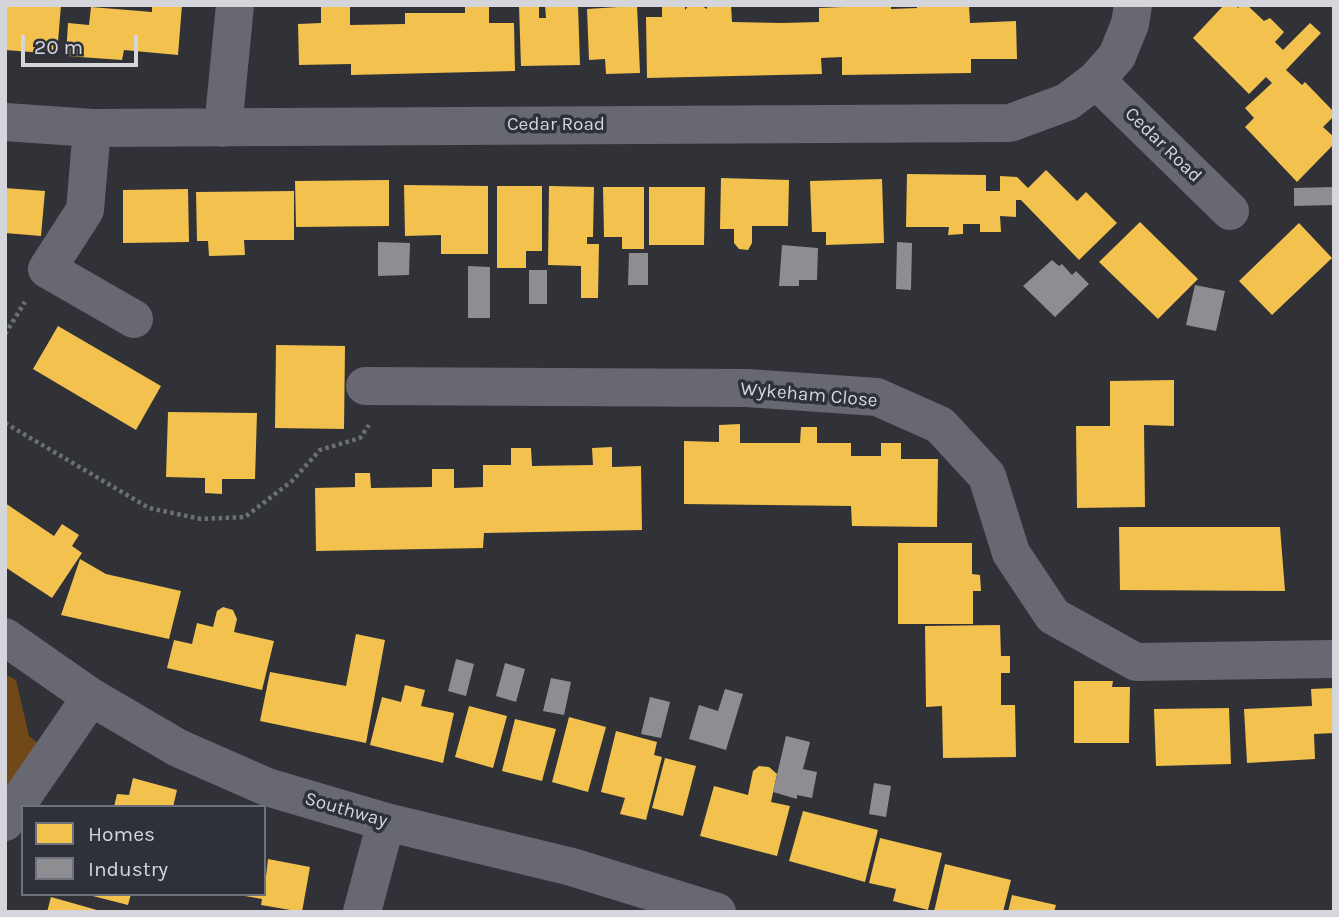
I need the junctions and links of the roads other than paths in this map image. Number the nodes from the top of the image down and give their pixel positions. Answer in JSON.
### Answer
{"nodes":[{"id":1,"x":234,"y":5,"type":"edge"},
{"id":2,"x":1133,"y":5,"type":"edge"},
{"id":3,"x":1096,"y":80,"type":"junction"},
{"id":4,"x":5,"y":122,"type":"edge"},
{"id":5,"x":92,"y":128,"type":"junction"},
{"id":6,"x":223,"y":128,"type":"junction"},
{"id":7,"x":1230,"y":211,"type":"dead end"},
{"id":8,"x":134,"y":319,"type":"dead end"},
{"id":9,"x":379,"y":386,"type":"road end"},
{"id":10,"x":5,"y":637,"type":"edge"},
{"id":11,"x":1334,"y":659,"type":"edge"},
{"id":12,"x":91,"y":697,"type":"junction"},
{"id":13,"x":5,"y":822,"type":"edge"},
{"id":14,"x":386,"y":822,"type":"junction"},
{"id":15,"x":362,"y":912,"type":"edge"},
{"id":16,"x":717,"y":912,"type":"edge"}],
"edges":[{"from":1,"to":6,"type":"street"},
{"from":2,"to":3,"type":"street","name":"Cedar Road"},
{"from":3,"to":6,"type":"street","name":"Cedar Road"},
{"from":3,"to":7,"type":"street","name":"Cedar Road"},
{"from":4,"to":5,"type":"street","name":"Cedar Road"},
{"from":5,"to":6,"type":"street","name":"Cedar Road"},
{"from":5,"to":8,"type":"street"},
{"from":9,"to":11,"type":"street","name":"Wykeham Close"},
{"from":10,"to":12,"type":"street","name":"Southway"},
{"from":12,"to":13,"type":"street"},
{"from":12,"to":14,"type":"street","name":"Southway"},
{"from":14,"to":15,"type":"street"},
{"from":14,"to":16,"type":"street","name":"Southway"}]}
